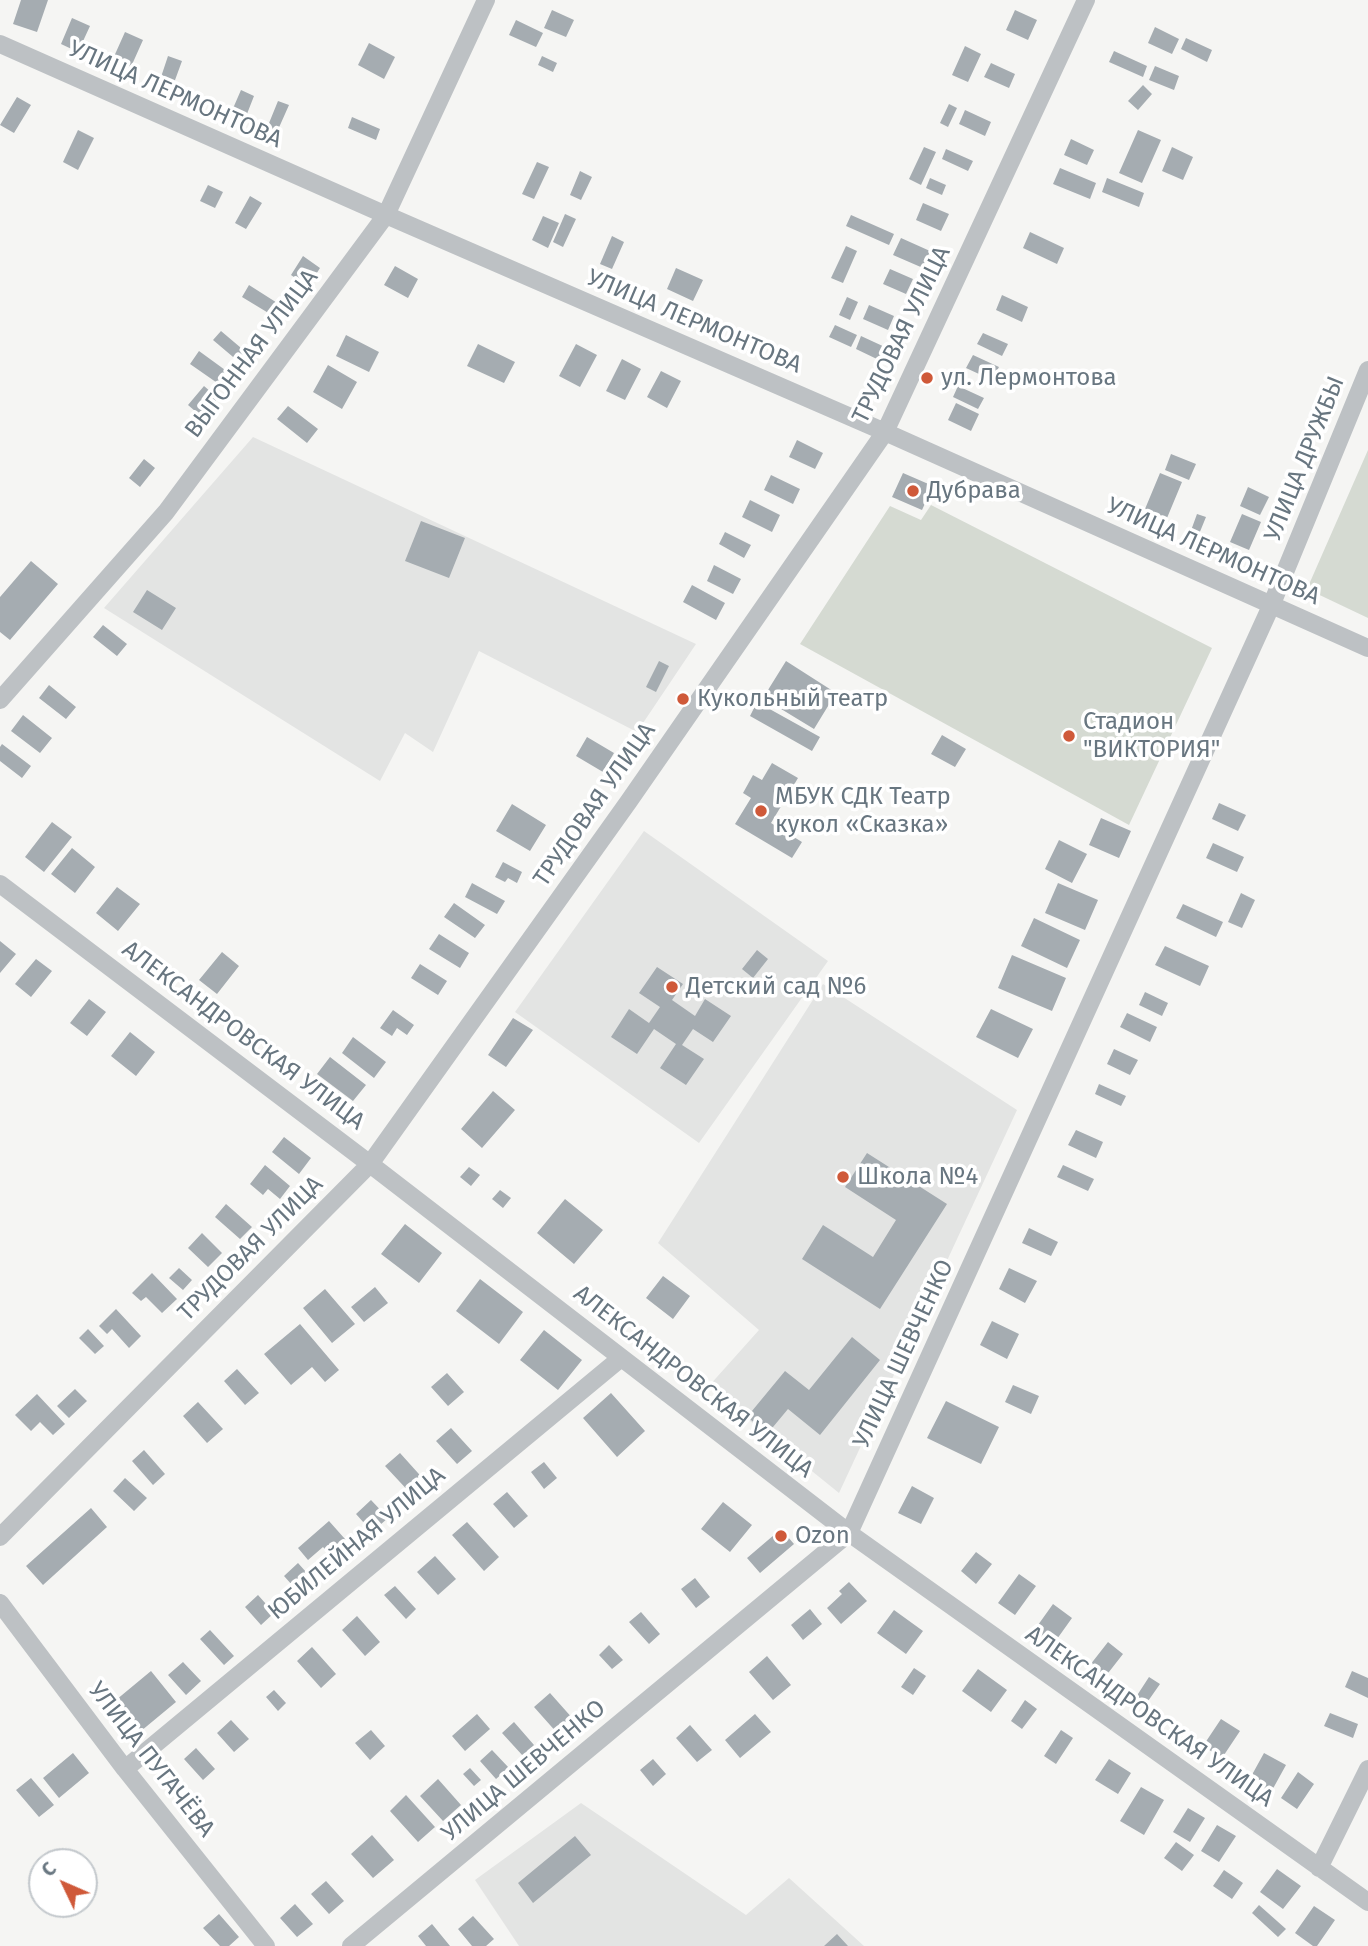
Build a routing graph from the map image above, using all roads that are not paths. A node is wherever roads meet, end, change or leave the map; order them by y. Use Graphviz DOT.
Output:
graph roads {
  1 [pos="486,0"];
  2 [pos="1086,0"];
  3 [pos="0,44"];
  4 [pos="386,215"];
  5 [pos="1368,370"];
  6 [pos="885,432"];
  7 [pos="1271,606"];
  8 [pos="1368,648"];
  9 [pos="0,700"];
  10 [pos="0,884"];
  11 [pos="370,1164"];
  12 [pos="621,1357"];
  13 [pos="849,1533"];
  14 [pos="0,1537"];
  15 [pos="0,1603"];
  16 [pos="125,1769"];
  17 [pos="1368,1769"];
  18 [pos="1319,1868"];
  19 [pos="1368,1902"];
  20 [pos="266,1946"];
  21 [pos="351,1946"];
  1 -- 4 [label="street, ВЫГОННАЯ УЛИЦА"];
  2 -- 6 [label="street, ТРУДОВАЯ УЛИЦА"];
  3 -- 4 [label="street, УЛИЦА ЛЕРМОНТОВА"];
  4 -- 6 [label="street, УЛИЦА ЛЕРМОНТОВА"];
  4 -- 9 [label="street, ВЫГОННАЯ УЛИЦА"];
  5 -- 7 [label="street, УЛИЦА ДРУЖБЫ"];
  6 -- 7 [label="street, УЛИЦА ЛЕРМОНТОВА"];
  6 -- 11 [label="street, ТРУДОВАЯ УЛИЦА"];
  7 -- 8 [label="street, УЛИЦА ЛЕРМОНТОВА"];
  7 -- 13 [label="street, УЛИЦА ШЕВЧЕНКО"];
  10 -- 11 [label="street, АЛЕКСАНДРОВСКАЯ УЛИЦА"];
  11 -- 12 [label="street, АЛЕКСАНДРОВСКАЯ УЛИЦА"];
  11 -- 14 [label="street, ТРУДОВАЯ УЛИЦА"];
  12 -- 13 [label="street, АЛЕКСАНДРОВСКАЯ УЛИЦА"];
  12 -- 16 [label="street, ЮБИЛЕЙНАЯ УЛИЦА"];
  13 -- 18 [label="street, АЛЕКСАНДРОВСКАЯ УЛИЦА"];
  13 -- 21 [label="street, УЛИЦА ШЕВЧЕНКО"];
  15 -- 16 [label="street, УЛИЦА ПУГАЧЁВА"];
  16 -- 20 [label="street, УЛИЦА ПУГАЧЁВА"];
  17 -- 18 [label="street"];
  18 -- 19 [label="street, АЛЕКСАНДРОВСКАЯ УЛИЦА"];
}
